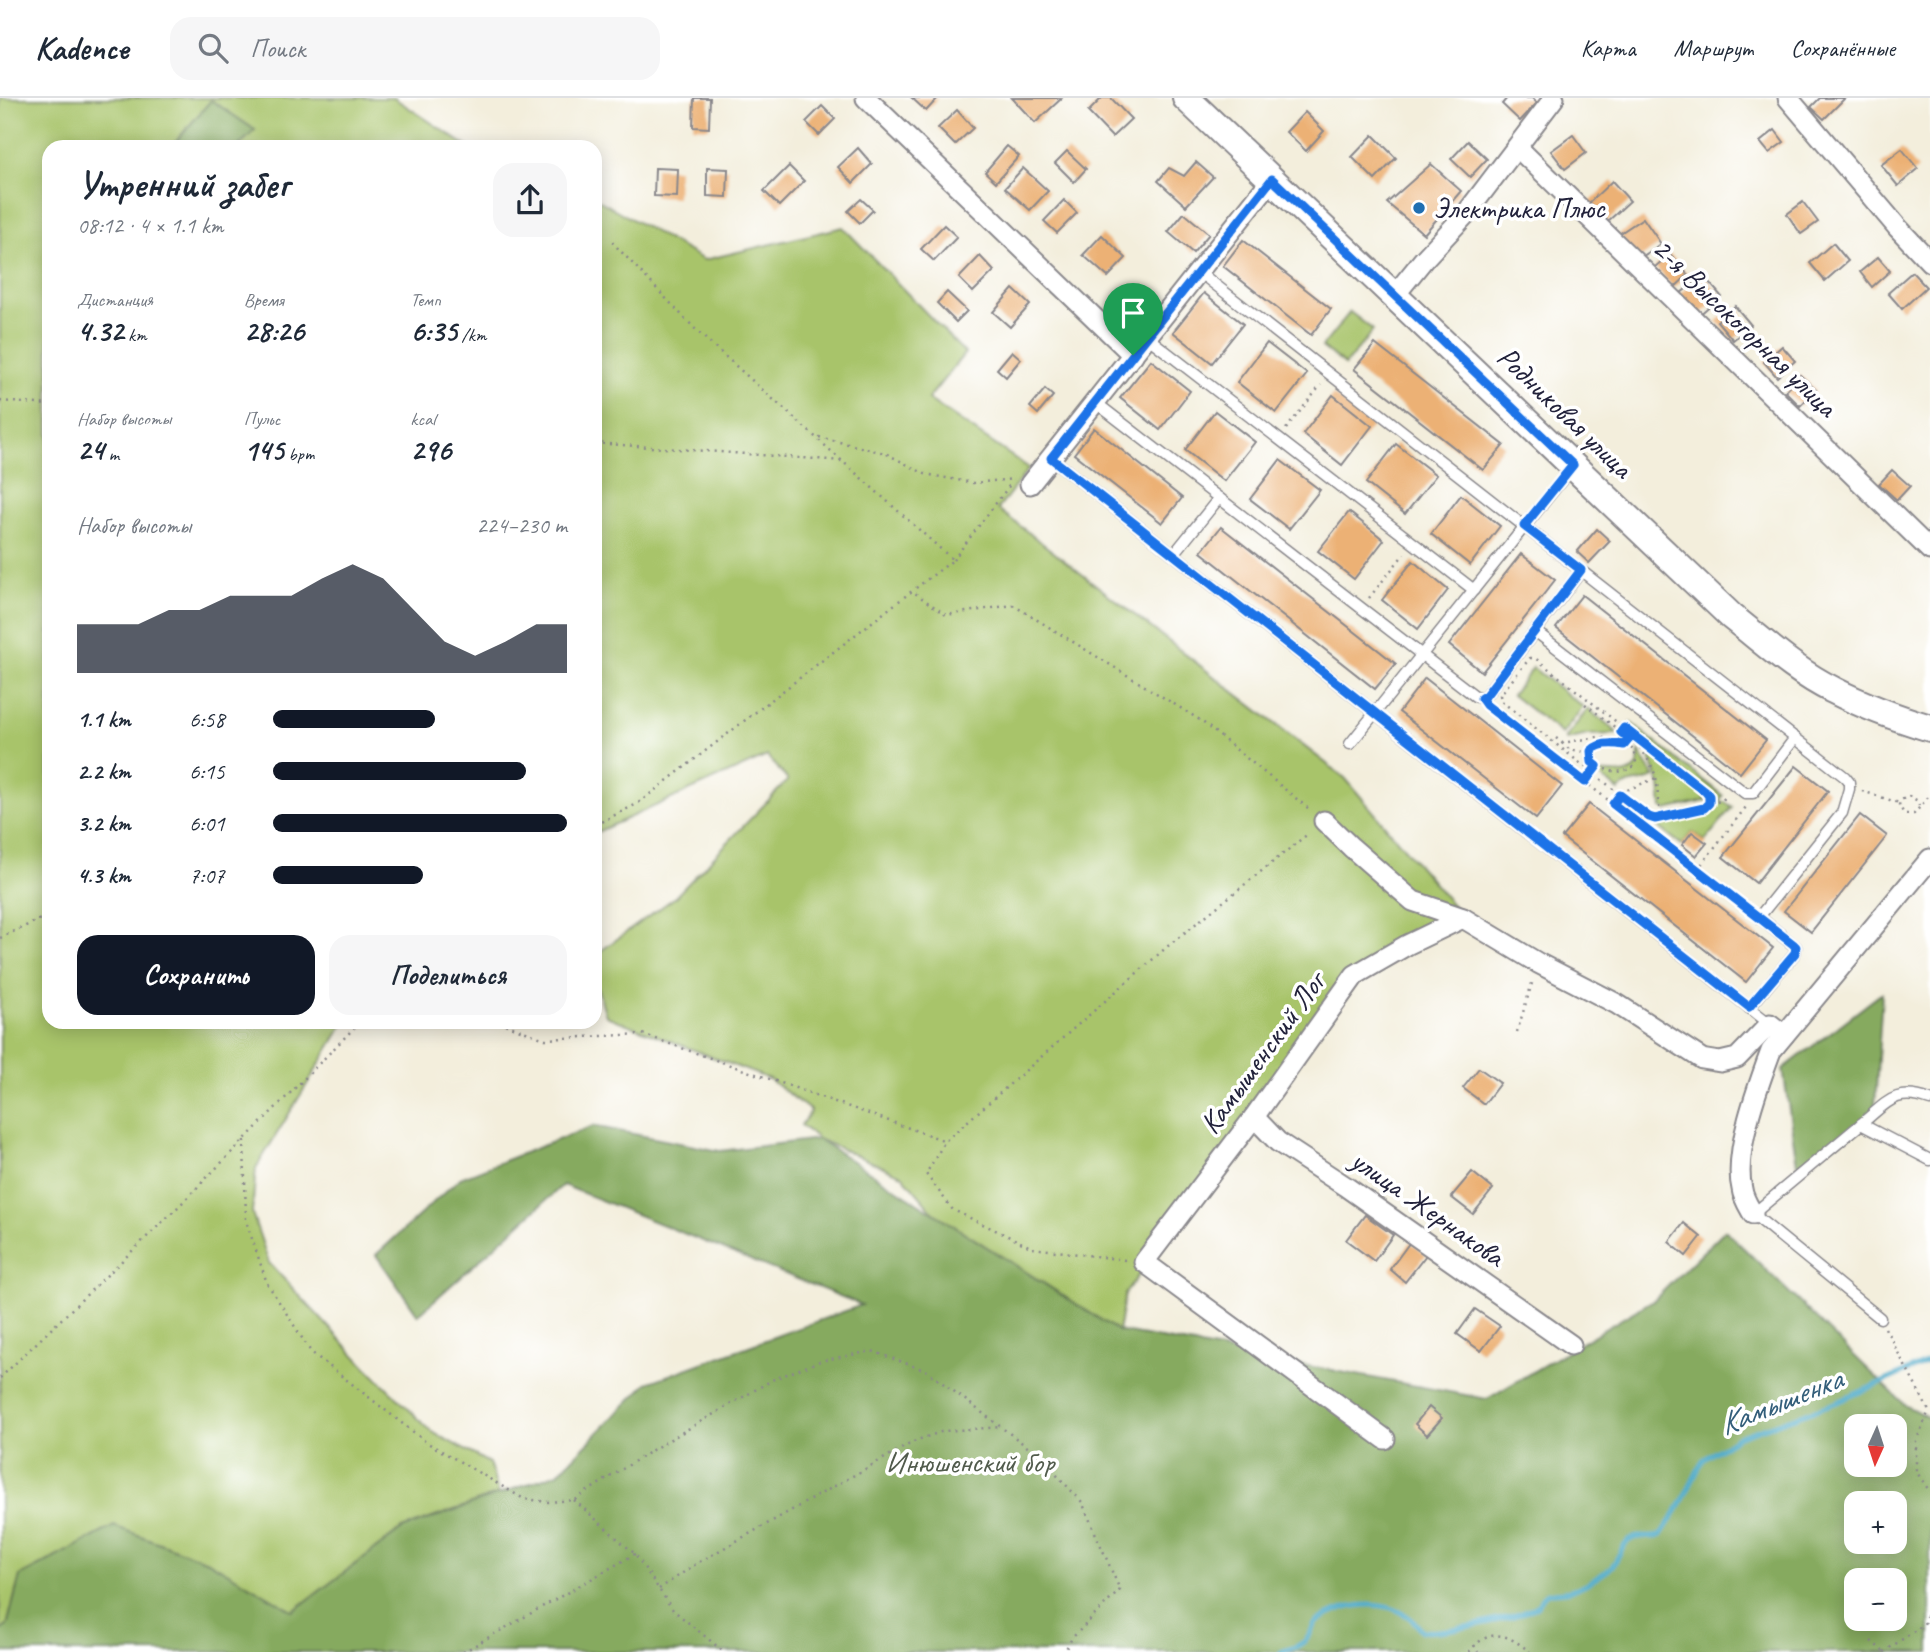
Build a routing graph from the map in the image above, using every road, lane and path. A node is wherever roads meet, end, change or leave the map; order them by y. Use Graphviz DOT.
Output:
graph roads {
  1 [pos="866,98"];
  2 [pos="1186,98"];
  3 [pos="1553,98"];
  4 [pos="1788,98"];
  5 [pos="1518,148"];
  6 [pos="1272,179"];
  7 [pos="612,242"];
  8 [pos="1930,262"];
  9 [pos="1199,272"];
  10 [pos="1394,296"];
  11 [pos="1147,337"];
  12 [pos="1133,355"];
  13 [pos="1329,374"];
  14 [pos="0,401"];
  15 [pos="1095,402"];
  16 [pos="42,404"];
  17 [pos="816,437"];
  18 [pos="1279,439"];
  19 [pos="602,444"];
  20 [pos="1051,458"];
  21 [pos="842,461"];
  22 [pos="1573,465"];
  23 [pos="1031,485"];
  24 [pos="1219,498"];
  25 [pos="1524,526"];
  26 [pos="1413,543"];
  27 [pos="1930,550"];
  28 [pos="1174,554"];
  29 [pos="953,561"];
  30 [pos="1581,570"];
  31 [pos="1474,590"];
  32 [pos="912,591"];
  33 [pos="1361,608"];
  34 [pos="1535,631"];
  35 [pos="1422,655"];
  36 [pos="1571,674"];
  37 [pos="1565,681"];
  38 [pos="1481,698"];
  39 [pos="1586,704"];
  40 [pos="1375,713"];
  41 [pos="1631,720"];
  42 [pos="1624,728"];
  43 [pos="1930,728"];
  44 [pos="1621,732"];
  45 [pos="1556,738"];
  46 [pos="1795,738"];
  47 [pos="1627,742"];
  48 [pos="1562,743"];
  49 [pos="1350,744"];
  50 [pos="1591,753"];
  51 [pos="1597,766"];
  52 [pos="1592,773"];
  53 [pos="1656,778"];
  54 [pos="1585,782"];
  55 [pos="1866,792"];
  56 [pos="1727,794"];
  57 [pos="1749,794"];
  58 [pos="1620,795"];
  59 [pos="1930,795"];
  60 [pos="1709,803"];
  61 [pos="1900,803"];
  62 [pos="1613,804"];
  63 [pos="1919,806"];
  64 [pos="602,821"];
  65 [pos="1324,821"];
  66 [pos="1930,859"];
  67 [pos="1697,870"];
  68 [pos="1759,917"];
  69 [pos="42,918"];
  70 [pos="1463,918"];
  71 [pos="0,938"];
  72 [pos="1538,963"];
  73 [pos="1749,1007"];
  74 [pos="353,1029"];
  75 [pos="518,1029"];
  76 [pos="1777,1029"];
  77 [pos="1517,1032"];
  78 [pos="1930,1100"];
  79 [pos="1254,1117"];
  80 [pos="1861,1124"];
  81 [pos="244,1140"];
  82 [pos="945,1141"];
  83 [pos="1930,1160"];
  84 [pos="1753,1214"];
  85 [pos="1144,1262"];
  86 [pos="1880,1318"];
  87 [pos="1572,1345"];
  88 [pos="0,1378"];
  89 [pos="1001,1427"];
  90 [pos="1385,1439"];
  91 [pos="1930,1492"];
  92 [pos="574,1500"];
  93 [pos="635,1554"];
  94 [pos="659,1589"];
  95 [pos="1930,1602"];
  96 [pos="1871,1641"];
  97 [pos="1474,1645"];
  98 [pos="464,1652"];
  99 [pos="724,1652"];
  100 [pos="1064,1652"];
  101 [pos="1469,1652"];
  102 [pos="1478,1652"];
  103 [pos="1530,1652"];
  104 [pos="1884,1652"];
  1 -- 12 [label="street"];
  2 -- 6 [label="street, Родниковая улица"];
  3 -- 5 [label="street"];
  4 -- 8 [label="street"];
  5 -- 10 [label="street"];
  5 -- 27 [label="street, 2-я Высокогорная улица"];
  6 -- 9 [label="street"];
  6 -- 10 [label="street, Родниковая улица"];
  7 -- 17 [label="path"];
  9 -- 11 [label="street"];
  9 -- 13 [label="lane"];
  10 -- 22 [label="street, Родниковая улица"];
  11 -- 12 [label="street"];
  11 -- 18 [label="lane"];
  12 -- 15 [label="street"];
  13 -- 18 [label="path"];
  13 -- 25 [label="lane"];
  14 -- 16 [label="path"];
  15 -- 20 [label="street"];
  15 -- 24 [label="lane"];
  17 -- 21 [label="path"];
  17 -- 29 [label="path"];
  18 -- 26 [label="lane"];
  19 -- 21 [label="path"];
  20 -- 23 [label="street"];
  20 -- 28 [label="lane"];
  21 -- 29 [label="path"];
  22 -- 25 [label="lane"];
  22 -- 43 [label="street, Родниковая улица"];
  24 -- 28 [label="lane"];
  24 -- 33 [label="lane"];
  25 -- 30 [label="lane"];
  25 -- 31 [label="lane"];
  26 -- 31 [label="lane"];
  26 -- 33 [label="path"];
  28 -- 40 [label="lane"];
  29 -- 32 [label="path"];
  30 -- 34 [label="lane"];
  30 -- 46 [label="lane"];
  31 -- 35 [label="lane"];
  32 -- 64 [label="path"];
  32 -- 65 [label="path"];
  33 -- 35 [label="lane"];
  34 -- 38 [label="lane"];
  34 -- 57 [label="lane"];
  35 -- 38 [label="lane"];
  35 -- 40 [label="lane"];
  36 -- 37 [label="path"];
  37 -- 42 [label="path"];
  37 -- 52 [label="path"];
  38 -- 54 [label="path"];
  39 -- 44 [label="path"];
  40 -- 49 [label="lane"];
  40 -- 73 [label="lane"];
  41 -- 42 [label="path"];
  42 -- 44 [label="path"];
  42 -- 60 [label="path"];
  44 -- 47 [label="path"];
  45 -- 48 [label="path"];
  46 -- 57 [label="lane"];
  46 -- 68 [label="lane"];
  47 -- 48 [label="path"];
  47 -- 50 [label="path"];
  47 -- 51 [label="path"];
  47 -- 53 [label="path"];
  48 -- 50 [label="path"];
  50 -- 51 [label="path"];
  51 -- 52 [label="path"];
  52 -- 54 [label="path"];
  52 -- 58 [label="path"];
  53 -- 58 [label="path"];
  53 -- 60 [label="path"];
  54 -- 62 [label="path"];
  55 -- 61 [label="path"];
  56 -- 60 [label="path"];
  57 -- 67 [label="path"];
  58 -- 60 [label="path"];
  58 -- 62 [label="path"];
  59 -- 63 [label="path"];
  61 -- 63 [label="path"];
  61 -- 63 [label="path"];
  62 -- 67 [label="path"];
  65 -- 70 [label="street"];
  65 -- 82 [label="path"];
  66 -- 76 [label="street"];
  67 -- 68 [label="path"];
  68 -- 73 [label="lane"];
  69 -- 71 [label="path"];
  70 -- 72 [label="street"];
  70 -- 79 [label="street, Камышенский Лог"];
  72 -- 76 [label="street"];
  72 -- 77 [label="path"];
  73 -- 76 [label="lane"];
  74 -- 81 [label="path"];
  75 -- 82 [label="path"];
  76 -- 84 [label="street"];
  78 -- 80 [label="lane"];
  79 -- 85 [label="street, Камышенский Лог"];
  79 -- 87 [label="street, улица Жернакова"];
  80 -- 83 [label="lane"];
  80 -- 84 [label="lane"];
  81 -- 88 [label="path"];
  81 -- 92 [label="path"];
  82 -- 85 [label="path"];
  84 -- 86 [label="lane"];
  85 -- 90 [label="street"];
  86 -- 91 [label="path"];
  89 -- 92 [label="path"];
  89 -- 94 [label="path"];
  89 -- 100 [label="path"];
  92 -- 93 [label="path"];
  93 -- 94 [label="path"];
  93 -- 98 [label="path"];
  94 -- 99 [label="path"];
  95 -- 104 [label="path"];
  96 -- 104 [label="path"];
  97 -- 101 [label="path"];
  97 -- 102 [label="path"];
  97 -- 103 [label="path"];
}
